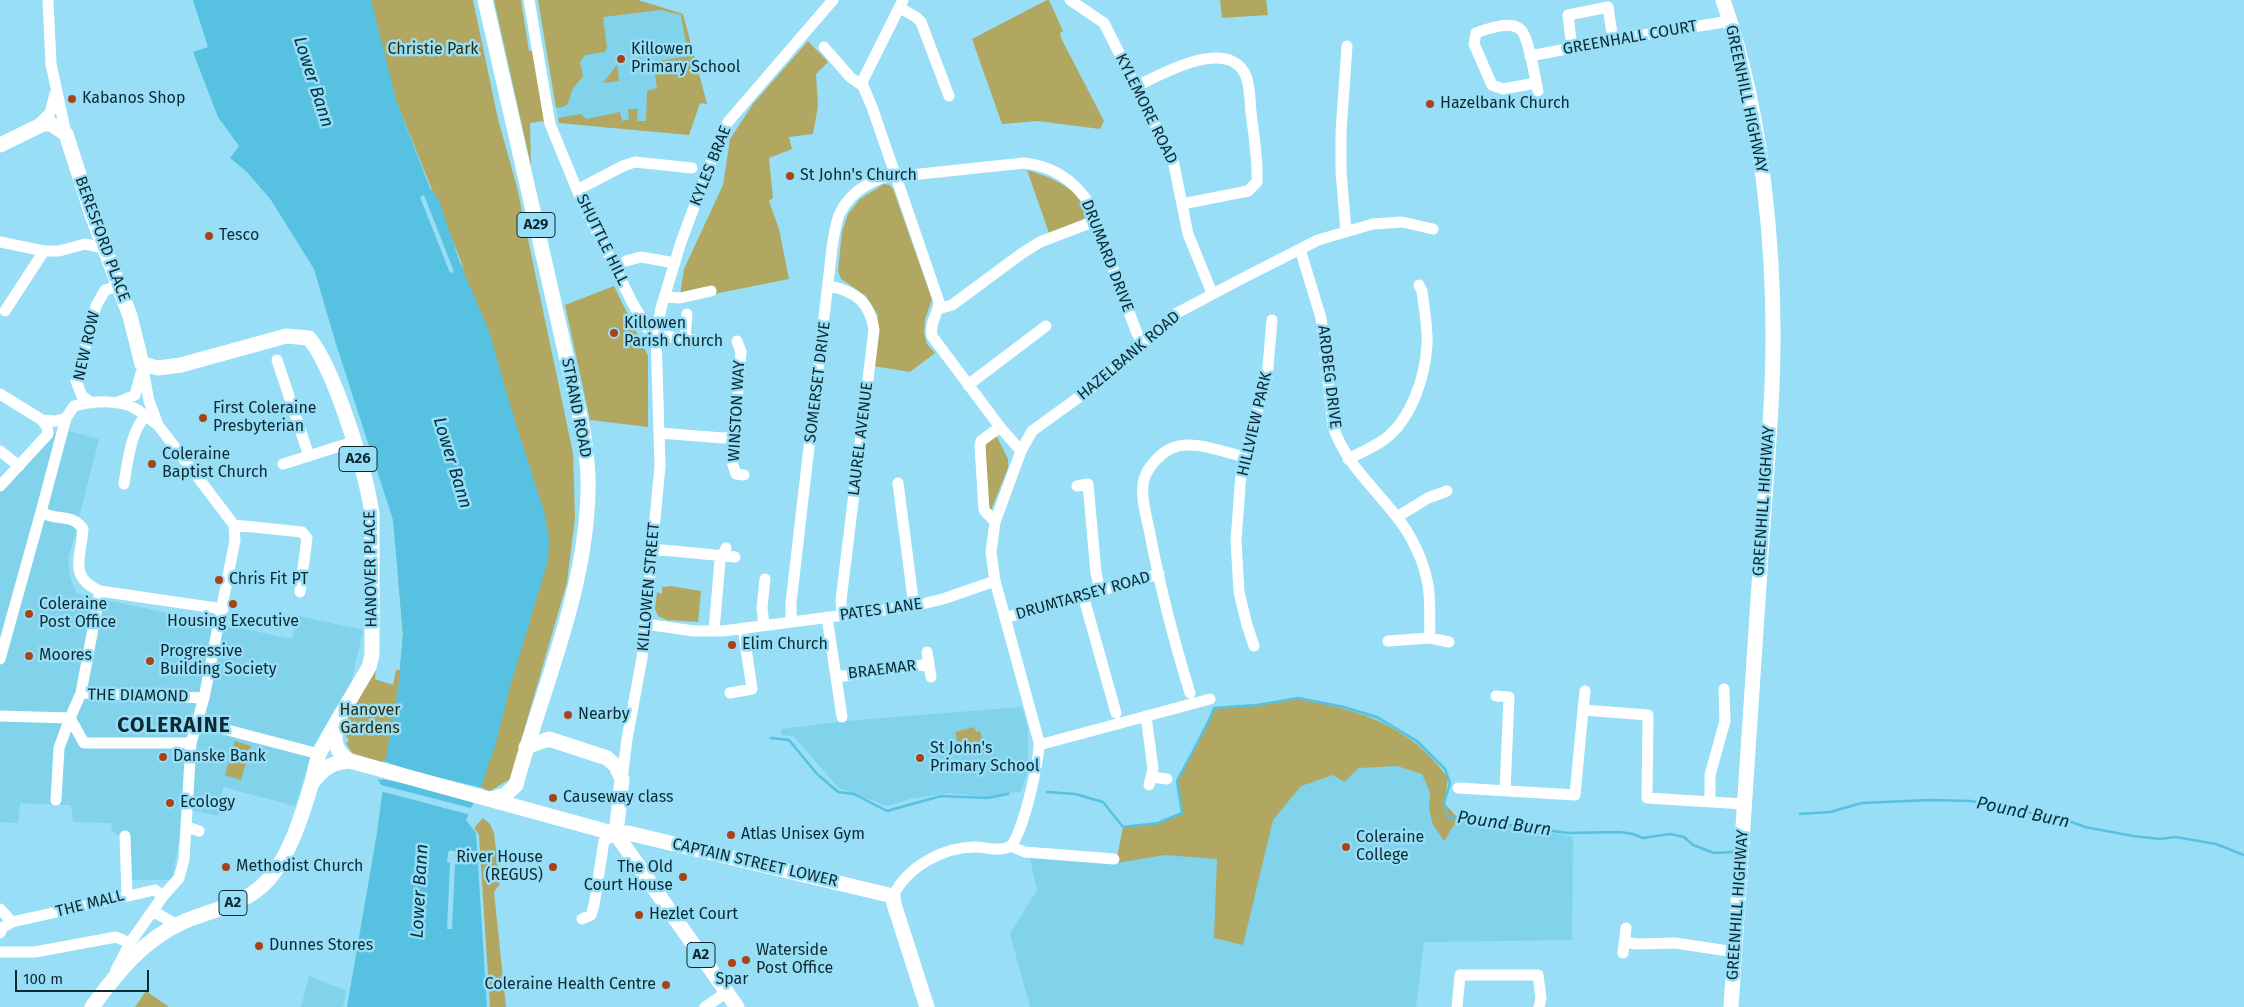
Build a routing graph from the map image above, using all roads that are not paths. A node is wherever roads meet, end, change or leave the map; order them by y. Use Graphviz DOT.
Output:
graph roads {
  1 [pos="48,0"];
  2 [pos="485,0"];
  3 [pos="529,0"];
  4 [pos="833,0"];
  5 [pos="1070,0"];
  6 [pos="1723,0"];
  7 [pos="902,4"];
  8 [pos="1730,21"];
  9 [pos="1613,40"];
  10 [pos="1347,46"];
  11 [pos="824,48"];
  12 [pos="1572,48"];
  13 [pos="1530,56"];
  14 [pos="863,86"];
  15 [pos="1135,87"];
  16 [pos="56,88"];
  17 [pos="949,96"];
  18 [pos="38,125"];
  19 [pos="66,134"];
  20 [pos="0,145"];
  21 [pos="692,168"];
  22 [pos="896,175"];
  23 [pos="577,190"];
  24 [pos="1182,204"];
  25 [pos="1095,221"];
  26 [pos="1433,229"];
  27 [pos="1346,231"];
  28 [pos="0,242"];
  29 [pos="104,248"];
  30 [pos="1300,249"];
  31 [pos="44,251"];
  32 [pos="626,261"];
  33 [pos="675,263"];
  34 [pos="1419,285"];
  35 [pos="119,286"];
  36 [pos="829,286"];
  37 [pos="711,292"];
  38 [pos="1212,293"];
  39 [pos="665,296"];
  40 [pos="661,308"];
  41 [pos="938,309"];
  42 [pos="5,311"];
  43 [pos="638,313"];
  44 [pos="687,314"];
  45 [pos="1272,320"];
  46 [pos="1046,326"];
  47 [pos="656,335"];
  48 [pos="685,339"];
  49 [pos="737,341"];
  50 [pos="712,342"];
  51 [pos="1142,342"];
  52 [pos="277,360"];
  53 [pos="142,364"];
  54 [pos="968,385"];
  55 [pos="0,394"];
  56 [pos="92,403"];
  57 [pos="116,403"];
  58 [pos="145,417"];
  59 [pos="66,418"];
  60 [pos="42,420"];
  61 [pos="158,425"];
  62 [pos="1000,428"];
  63 [pos="659,433"];
  64 [pos="733,437"];
  65 [pos="353,442"];
  66 [pos="1021,451"];
  67 [pos="0,452"];
  68 [pos="309,456"];
  69 [pos="1244,457"];
  70 [pos="1348,459"];
  71 [pos="283,464"];
  72 [pos="18,466"];
  73 [pos="744,475"];
  74 [pos="898,483"];
  75 [pos="124,484"];
  76 [pos="0,486"];
  77 [pos="1078,486"];
  78 [pos="1447,491"];
  79 [pos="41,512"];
  80 [pos="1398,517"];
  81 [pos="995,522"];
  82 [pos="234,525"];
  83 [pos="652,549"];
  84 [pos="724,552"];
  85 [pos="735,557"];
  86 [pos="1158,574"];
  87 [pos="765,579"];
  88 [pos="995,581"];
  89 [pos="1100,590"];
  90 [pos="100,591"];
  91 [pos="300,592"];
  92 [pos="1084,595"];
  93 [pos="914,606"];
  94 [pos="223,609"];
  95 [pos="842,615"];
  96 [pos="827,617"];
  97 [pos="1005,618"];
  98 [pos="791,622"];
  99 [pos="645,624"];
  100 [pos="764,625"];
  101 [pos="743,628"];
  102 [pos="714,631"];
  103 [pos="1430,638"];
  104 [pos="1388,641"];
  105 [pos="1449,642"];
  106 [pos="1254,646"];
  107 [pos="927,652"];
  108 [pos="0,659"];
  109 [pos="929,664"];
  110 [pos="836,676"];
  111 [pos="931,677"];
  112 [pos="1724,689"];
  113 [pos="1586,691"];
  114 [pos="81,693"];
  115 [pos="730,693"];
  116 [pos="1190,693"];
  117 [pos="1496,696"];
  118 [pos="204,698"];
  119 [pos="1210,699"];
  120 [pos="538,710"];
  121 [pos="1583,710"];
  122 [pos="1116,713"];
  123 [pos="0,716"];
  124 [pos="1146,716"];
  125 [pos="842,717"];
  126 [pos="70,718"];
  127 [pos="197,722"];
  128 [pos="336,723"];
  129 [pos="549,739"];
  130 [pos="627,739"];
  131 [pos="191,743"];
  132 [pos="1039,745"];
  133 [pos="526,748"];
  134 [pos="319,754"];
  135 [pos="607,758"];
  136 [pos="350,761"];
  137 [pos="622,779"];
  138 [pos="1167,779"];
  139 [pos="312,784"];
  140 [pos="1458,788"];
  141 [pos="1505,791"];
  142 [pos="504,796"];
  143 [pos="56,800"];
  144 [pos="1710,802"];
  145 [pos="1744,804"];
  146 [pos="524,809"];
  147 [pos="187,826"];
  148 [pos="199,831"];
  149 [pos="616,834"];
  150 [pos="125,836"];
  151 [pos="1010,846"];
  152 [pos="1114,859"];
  153 [pos="127,895"];
  154 [pos="163,896"];
  155 [pos="893,896"];
  156 [pos="0,909"];
  157 [pos="152,913"];
  158 [pos="582,919"];
  159 [pos="12,922"];
  160 [pos="177,925"];
  161 [pos="1626,928"];
  162 [pos="0,933"];
  163 [pos="130,944"];
  164 [pos="0,952"];
  165 [pos="1735,952"];
  166 [pos="110,982"];
  167 [pos="726,992"];
  168 [pos="92,1007"];
  169 [pos="705,1007"];
  170 [pos="737,1007"];
  171 [pos="927,1007"];
  172 [pos="1457,1007"];
  173 [pos="1539,1007"];
  174 [pos="1731,1007"];
  1 -- 16 [label="street, BERESFORD PLACE"];
  2 -- 120 [label="main road, STRAND ROAD / A29"];
  3 -- 23 [label="street, SHUTTLE HILL"];
  4 -- 33 [label="street, KYLES BRAE"];
  5 -- 15 [label="street, KYLEMORE ROAD"];
  6 -- 8 [label="main road, GREENHILL HIGHWAY"];
  7 -- 14 [label="street"];
  7 -- 17 [label="street"];
  8 -- 9 [label="street, GREENHALL COURT"];
  8 -- 145 [label="main road, GREENHILL HIGHWAY"];
  9 -- 12 [label="street, GREENHALL COURT"];
  9 -- 12 [label="street"];
  10 -- 27 [label="street"];
  11 -- 14 [label="street"];
  12 -- 13 [label="street, GREENHALL COURT"];
  13 -- 13 [label="street"];
  14 -- 22 [label="street"];
  15 -- 24 [label="street, KYLEMORE ROAD"];
  15 -- 24 [label="street"];
  16 -- 18 [label="street"];
  16 -- 19 [label="street, BERESFORD PLACE"];
  18 -- 19 [label="main road"];
  18 -- 20 [label="main road"];
  19 -- 29 [label="main road, BERESFORD PLACE"];
  21 -- 23 [label="street"];
  22 -- 25 [label="street, DRUMARD DRIVE"];
  22 -- 36 [label="street, SOMERSET DRIVE"];
  22 -- 41 [label="street"];
  23 -- 43 [label="street, SHUTTLE HILL"];
  24 -- 38 [label="street, KYLEMORE ROAD"];
  25 -- 41 [label="street"];
  25 -- 51 [label="street, DRUMARD DRIVE"];
  26 -- 27 [label="street, HAZELBANK ROAD"];
  27 -- 30 [label="street, HAZELBANK ROAD"];
  28 -- 31 [label="street"];
  29 -- 31 [label="street"];
  29 -- 35 [label="main road, BERESFORD PLACE"];
  30 -- 38 [label="street, HAZELBANK ROAD"];
  30 -- 70 [label="street, ARDBEG DRIVE"];
  31 -- 42 [label="street"];
  32 -- 33 [label="street"];
  33 -- 39 [label="street, KYLES BRAE"];
  34 -- 70 [label="street"];
  35 -- 53 [label="main road, BERESFORD PLACE"];
  35 -- 56 [label="street, NEW ROW"];
  36 -- 95 [label="street, LAUREL AVENUE"];
  36 -- 98 [label="street, SOMERSET DRIVE"];
  37 -- 39 [label="street"];
  38 -- 51 [label="street, HAZELBANK ROAD"];
  39 -- 40 [label="street, KYLES BRAE"];
  40 -- 43 [label="street"];
  40 -- 47 [label="street, KYLES BRAE"];
  41 -- 54 [label="street"];
  43 -- 47 [label="street, SHUTTLE HILL"];
  44 -- 48 [label="street"];
  45 -- 69 [label="street, HILLVIEW PARK"];
  46 -- 54 [label="street"];
  47 -- 48 [label="street"];
  47 -- 63 [label="street, KILLOWEN STREET"];
  48 -- 50 [label="street"];
  49 -- 64 [label="street, WINSTON WAY"];
  51 -- 66 [label="street, HAZELBANK ROAD"];
  52 -- 68 [label="street"];
  53 -- 57 [label="street"];
  53 -- 61 [label="street"];
  53 -- 65 [label="main road, HANOVER PLACE / A26"];
  54 -- 62 [label="street"];
  55 -- 60 [label="street"];
  56 -- 57 [label="street"];
  56 -- 59 [label="street, NEW ROW"];
  57 -- 58 [label="street"];
  58 -- 61 [label="street"];
  58 -- 75 [label="street"];
  59 -- 60 [label="street"];
  59 -- 79 [label="street"];
  60 -- 72 [label="street"];
  61 -- 82 [label="street"];
  62 -- 66 [label="street"];
  62 -- 81 [label="street"];
  63 -- 64 [label="street"];
  63 -- 83 [label="street, KILLOWEN STREET"];
  64 -- 73 [label="street, WINSTON WAY"];
  65 -- 68 [label="street"];
  65 -- 128 [label="main road, HANOVER PLACE / A26"];
  66 -- 81 [label="street, HAZELBANK ROAD"];
  67 -- 72 [label="street"];
  68 -- 71 [label="street"];
  69 -- 86 [label="street, DRUMTARSEY ROAD"];
  69 -- 106 [label="street, HILLVIEW PARK"];
  70 -- 80 [label="street, ARDBEG DRIVE"];
  72 -- 76 [label="street"];
  74 -- 93 [label="street"];
  77 -- 89 [label="street"];
  78 -- 80 [label="street"];
  79 -- 90 [label="street"];
  79 -- 108 [label="street"];
  80 -- 103 [label="street, ARDBEG DRIVE"];
  81 -- 88 [label="street, HAZELBANK ROAD"];
  82 -- 91 [label="street"];
  82 -- 94 [label="street"];
  83 -- 84 [label="street"];
  83 -- 99 [label="street, KILLOWEN STREET"];
  84 -- 85 [label="street"];
  84 -- 102 [label="street"];
  86 -- 89 [label="street, DRUMTARSEY ROAD"];
  86 -- 116 [label="street"];
  87 -- 100 [label="street"];
  88 -- 93 [label="street, PATES LANE"];
  88 -- 97 [label="street, HAZELBANK ROAD"];
  89 -- 92 [label="street, DRUMTARSEY ROAD"];
  90 -- 94 [label="street"];
  90 -- 114 [label="street"];
  92 -- 97 [label="street, DRUMTARSEY ROAD"];
  92 -- 122 [label="street"];
  93 -- 95 [label="street, PATES LANE"];
  94 -- 118 [label="street"];
  95 -- 96 [label="street, PATES LANE"];
  96 -- 98 [label="street, PATES LANE"];
  96 -- 110 [label="street, BRAEMAR"];
  97 -- 132 [label="street, HAZELBANK ROAD"];
  98 -- 100 [label="street, PATES LANE"];
  99 -- 102 [label="street, PATES LANE"];
  99 -- 130 [label="street, KILLOWEN STREET"];
  100 -- 101 [label="street, PATES LANE"];
  101 -- 102 [label="street, PATES LANE"];
  101 -- 115 [label="street"];
  103 -- 104 [label="street"];
  103 -- 105 [label="street"];
  107 -- 109 [label="street, BRAEMAR"];
  109 -- 110 [label="street, BRAEMAR"];
  109 -- 111 [label="street, BRAEMAR"];
  110 -- 125 [label="street, BRAEMAR"];
  112 -- 144 [label="street"];
  113 -- 121 [label="street"];
  114 -- 118 [label="street, THE DIAMOND"];
  114 -- 126 [label="street, THE DIAMOND"];
  117 -- 141 [label="street"];
  118 -- 127 [label="street, THE DIAMOND"];
  119 -- 124 [label="street"];
  120 -- 129 [label="main road"];
  120 -- 133 [label="main road, STRAND ROAD / A29"];
  121 -- 141 [label="street"];
  121 -- 144 [label="street"];
  123 -- 126 [label="street"];
  124 -- 132 [label="street"];
  124 -- 138 [label="street"];
  126 -- 131 [label="street, THE DIAMOND"];
  126 -- 143 [label="street"];
  127 -- 131 [label="street, THE DIAMOND"];
  127 -- 134 [label="street"];
  128 -- 134 [label="main road, HANOVER PLACE / A26"];
  128 -- 136 [label="main road"];
  129 -- 133 [label="main road"];
  129 -- 135 [label="main road"];
  130 -- 135 [label="street"];
  130 -- 137 [label="street, KILLOWEN STREET"];
  131 -- 147 [label="street"];
  132 -- 151 [label="street, HAZELBANK ROAD"];
  133 -- 142 [label="main road, STRAND ROAD / A29"];
  134 -- 139 [label="main road, A2"];
  135 -- 137 [label="main road"];
  136 -- 139 [label="main road, A2"];
  136 -- 142 [label="main road, A2"];
  137 -- 149 [label="main road, KILLOWEN STREET"];
  139 -- 160 [label="main road, A2"];
  140 -- 141 [label="street"];
  142 -- 146 [label="main road, A2"];
  142 -- 146 [label="main road"];
  144 -- 145 [label="street"];
  145 -- 165 [label="main road, GREENHILL HIGHWAY"];
  146 -- 149 [label="main road, A2"];
  147 -- 148 [label="street"];
  147 -- 154 [label="street"];
  149 -- 155 [label="main road, CAPTAIN STREET LOWER"];
  149 -- 158 [label="street"];
  149 -- 167 [label="main road, A2"];
  150 -- 153 [label="street"];
  151 -- 152 [label="street"];
  151 -- 155 [label="street"];
  153 -- 154 [label="street, THE MALL"];
  153 -- 159 [label="street, THE MALL"];
  154 -- 157 [label="street"];
  155 -- 171 [label="main road"];
  156 -- 159 [label="street"];
  157 -- 160 [label="street"];
  157 -- 163 [label="street"];
  159 -- 162 [label="street, THE MALL"];
  160 -- 166 [label="main road, A2"];
  161 -- 165 [label="street"];
  163 -- 164 [label="street"];
  163 -- 166 [label="street"];
  165 -- 174 [label="main road, GREENHILL HIGHWAY"];
  166 -- 168 [label="main road, A2"];
  167 -- 169 [label="street"];
  167 -- 170 [label="main road, A2"];
  172 -- 173 [label="street"];
}
